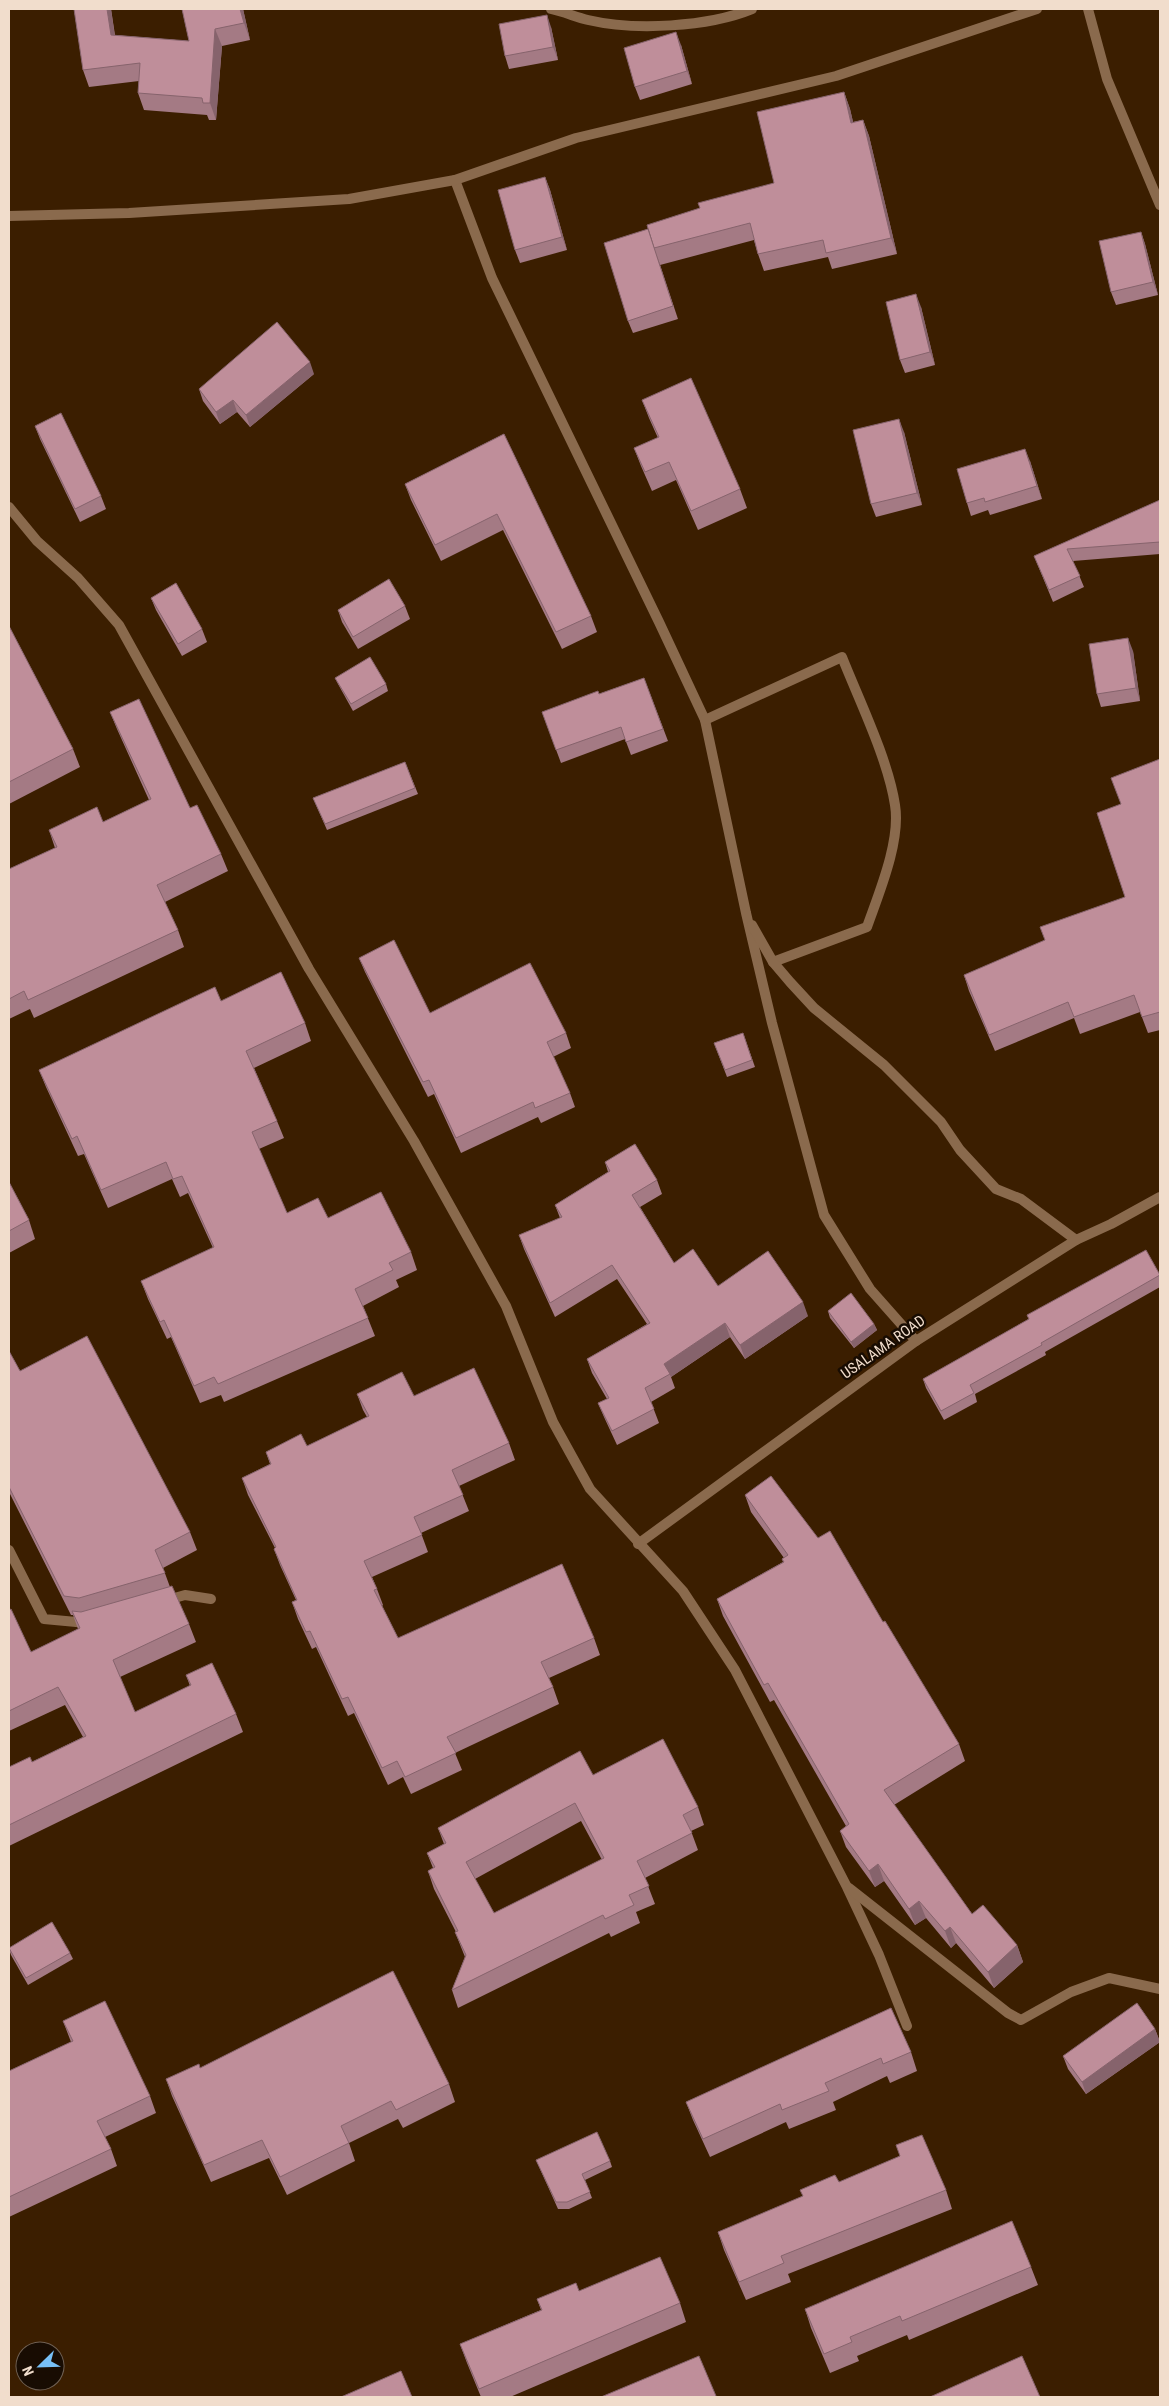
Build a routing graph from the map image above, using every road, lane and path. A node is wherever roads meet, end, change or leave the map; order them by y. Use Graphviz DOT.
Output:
graph roads {
  1 [pos="551,9"];
  2 [pos="752,9"];
  3 [pos="1037,9"];
  4 [pos="1088,9"];
  5 [pos="455,180"];
  6 [pos="1159,198"];
  7 [pos="9,216"];
  8 [pos="9,507"];
  9 [pos="705,720"];
  10 [pos="746,913"];
  11 [pos="773,962"];
  12 [pos="1160,1197"];
  13 [pos="1076,1240"];
  14 [pos="916,1340"];
  15 [pos="638,1544"];
  16 [pos="9,1550"];
  17 [pos="211,1599"];
  18 [pos="151,1605"];
  19 [pos="95,1620"];
  20 [pos="847,1887"];
  21 [pos="1160,1989"];
  22 [pos="907,2026"];
  1 -- 2 [label="street"];
  3 -- 5 [label="street"];
  4 -- 6 [label="street"];
  5 -- 7 [label="street"];
  5 -- 9 [label="street"];
  8 -- 15 [label="street"];
  9 -- 10 [label="street"];
  9 -- 11 [label="street"];
  10 -- 11 [label="street"];
  10 -- 14 [label="street"];
  11 -- 13 [label="street"];
  12 -- 13 [label="street, USALAMA ROAD"];
  13 -- 14 [label="street, USALAMA ROAD"];
  14 -- 15 [label="street, USALAMA ROAD"];
  15 -- 20 [label="street"];
  16 -- 19 [label="street"];
  17 -- 18 [label="street"];
  20 -- 21 [label="street"];
  20 -- 22 [label="street"];
}
